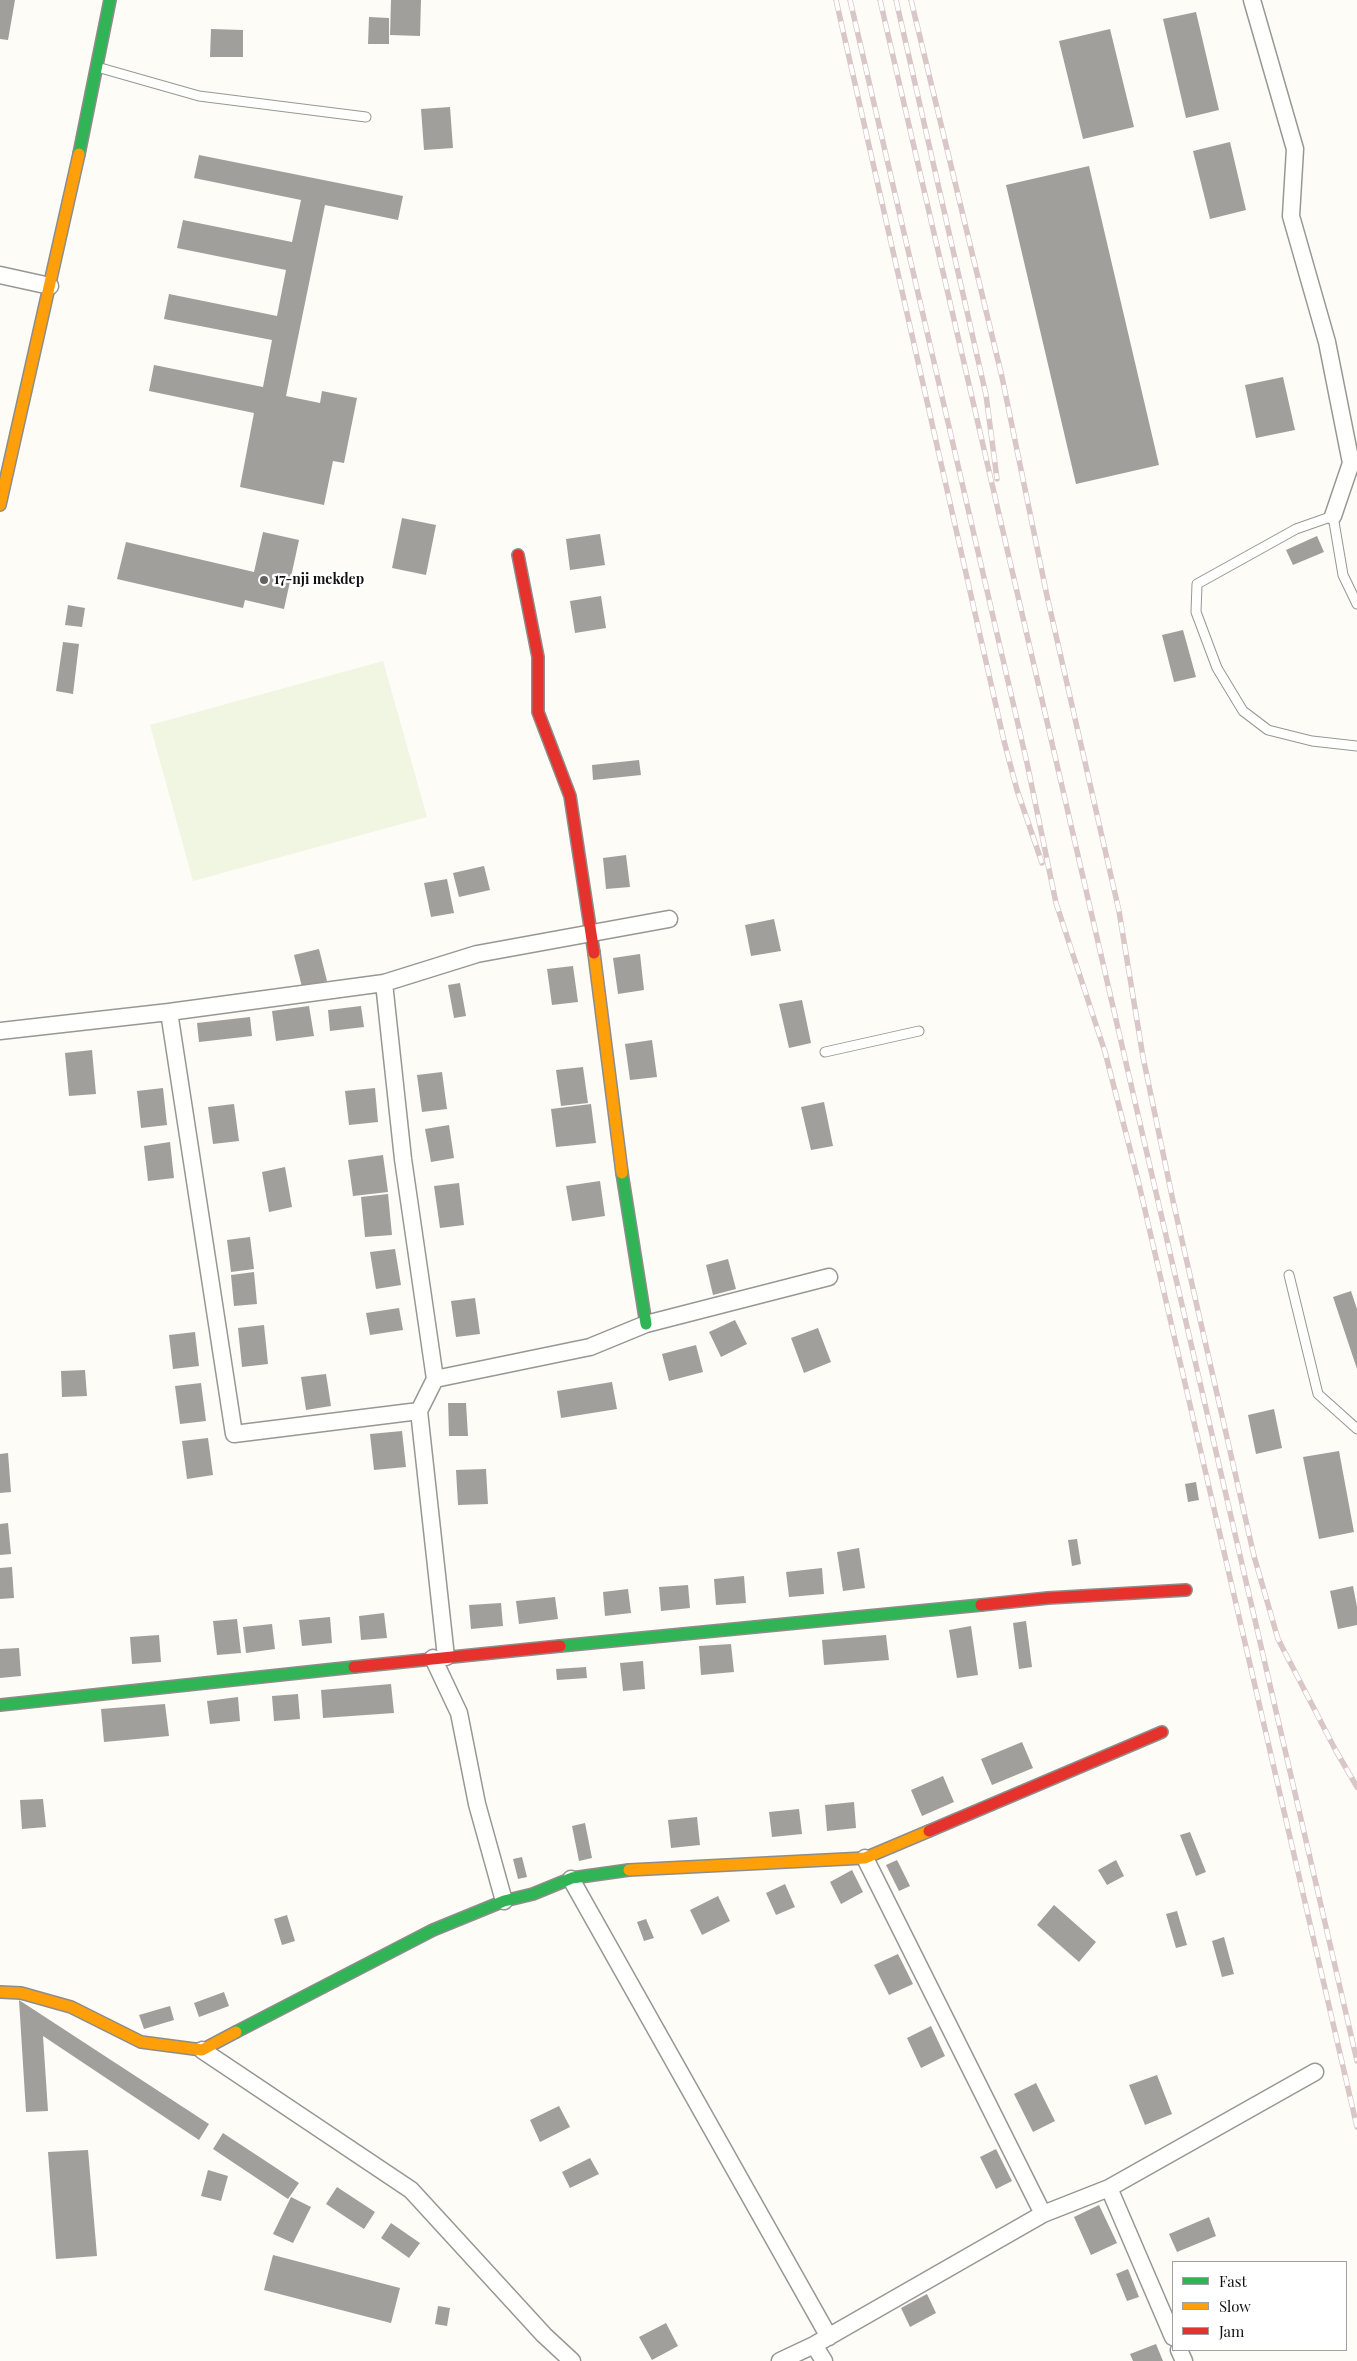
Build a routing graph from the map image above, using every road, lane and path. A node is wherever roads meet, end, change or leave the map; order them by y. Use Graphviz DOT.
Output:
graph roads {
  1 [pos="110,0"];
  2 [pos="1252,0"];
  3 [pos="97,67"];
  4 [pos="366,117"];
  5 [pos="0,275"];
  6 [pos="50,286"];
  7 [pos="1354,463"];
  8 [pos="0,504"];
  9 [pos="1333,516"];
  10 [pos="518,555"];
  11 [pos="1357,604"];
  12 [pos="1357,746"];
  13 [pos="669,919"];
  14 [pos="592,934"];
  15 [pos="384,983"];
  16 [pos="169,1012"];
  17 [pos="0,1031"];
  18 [pos="920,1031"];
  19 [pos="825,1052"];
  20 [pos="1289,1275"];
  21 [pos="829,1277"];
  22 [pos="646,1324"];
  23 [pos="435,1380"];
  24 [pos="419,1411"];
  25 [pos="1357,1429"];
  26 [pos="1186,1590"];
  27 [pos="439,1658"];
  28 [pos="0,1705"];
  29 [pos="1162,1732"];
  30 [pos="865,1858"];
  31 [pos="571,1879"];
  32 [pos="504,1901"];
  33 [pos="0,1992"];
  34 [pos="202,2050"];
  35 [pos="1315,2072"];
  36 [pos="1108,2188"];
  37 [pos="1043,2214"];
  38 [pos="1172,2335"];
  39 [pos="829,2337"];
  40 [pos="814,2346"];
  41 [pos="572,2361"];
  42 [pos="780,2361"];
  43 [pos="824,2361"];
  1 -- 3 [label="street"];
  2 -- 7 [label="street"];
  3 -- 4 [label="lane"];
  3 -- 6 [label="street"];
  5 -- 6 [label="street"];
  6 -- 8 [label="street"];
  7 -- 9 [label="street"];
  9 -- 11 [label="lane"];
  9 -- 12 [label="lane"];
  10 -- 14 [label="street"];
  13 -- 14 [label="street"];
  14 -- 15 [label="street"];
  14 -- 22 [label="street"];
  15 -- 16 [label="street"];
  15 -- 23 [label="street"];
  16 -- 17 [label="street"];
  16 -- 24 [label="street"];
  18 -- 19 [label="lane"];
  20 -- 25 [label="lane"];
  21 -- 22 [label="street"];
  22 -- 23 [label="street"];
  23 -- 24 [label="street"];
  24 -- 27 [label="street"];
  26 -- 27 [label="street"];
  27 -- 28 [label="street"];
  27 -- 32 [label="street"];
  29 -- 30 [label="street"];
  30 -- 31 [label="street"];
  30 -- 37 [label="street"];
  31 -- 32 [label="street"];
  31 -- 39 [label="street"];
  32 -- 34 [label="street"];
  33 -- 34 [label="street"];
  34 -- 41 [label="street"];
  35 -- 36 [label="street"];
  36 -- 37 [label="street"];
  36 -- 38 [label="street"];
  37 -- 39 [label="street"];
  39 -- 40 [label="street"];
  40 -- 42 [label="street"];
  40 -- 43 [label="street"];
}
